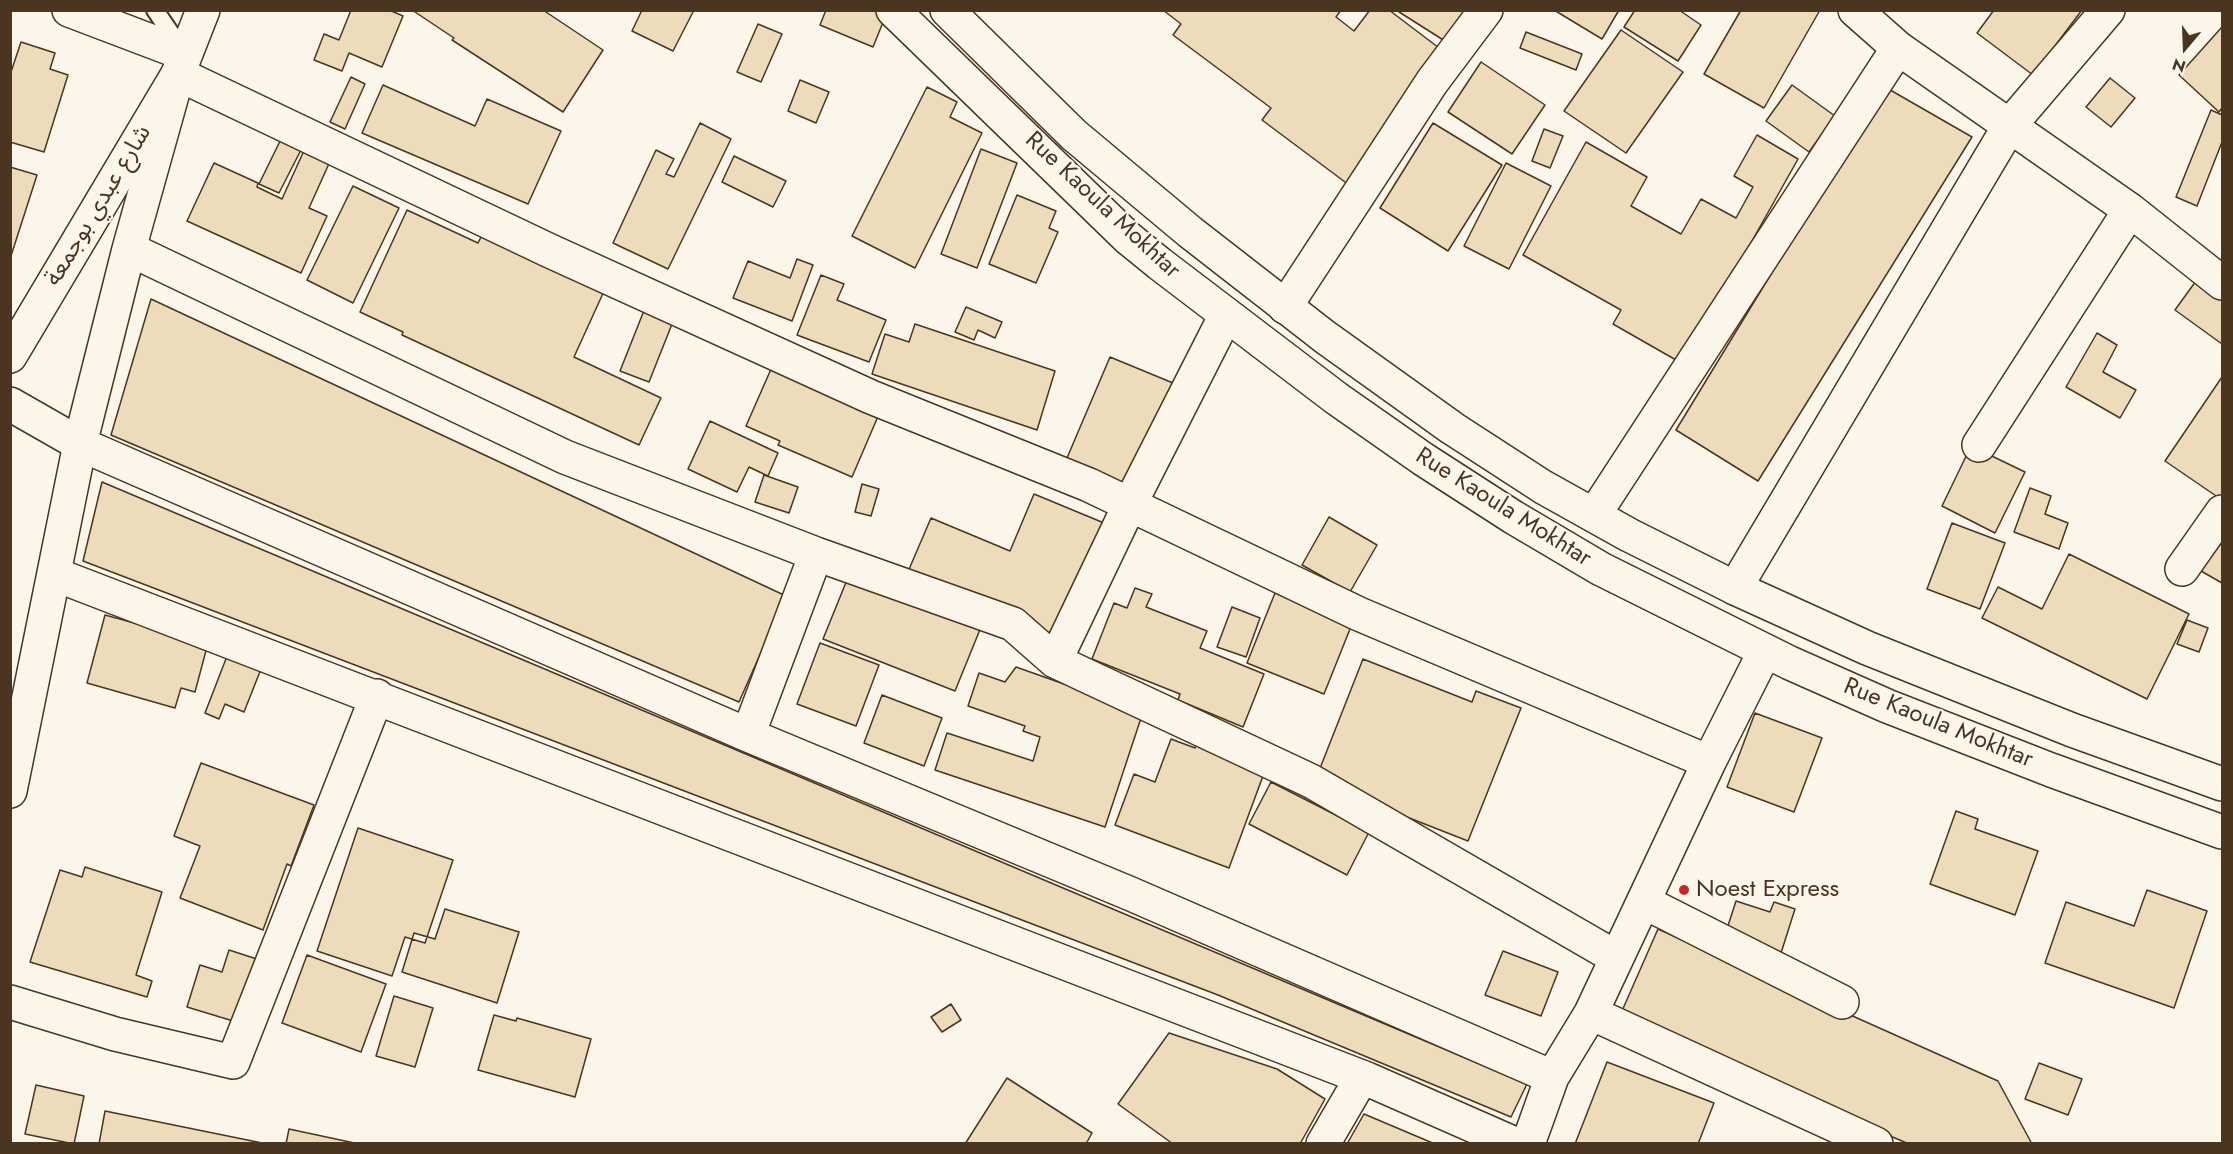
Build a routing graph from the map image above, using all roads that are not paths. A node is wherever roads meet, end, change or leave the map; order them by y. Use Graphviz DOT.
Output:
graph roads {
  1 [pos="69,10"];
  2 [pos="155,10"];
  3 [pos="189,10"];
  4 [pos="203,10"];
  5 [pos="222,10"];
  6 [pos="893,10"];
  7 [pos="947,10"];
  8 [pos="1486,10"];
  9 [pos="2108,10"];
  10 [pos="1871,15"];
  11 [pos="1898,48"];
  12 [pos="181,64"];
  13 [pos="2010,125"];
  14 [pos="2130,210"];
  15 [pos="129,249"];
  16 [pos="2223,283"];
  17 [pos="1285,308"];
  18 [pos="1226,315"];
  19 [pos="10,356"];
  20 [pos="10,404"];
  21 [pos="80,444"];
  22 [pos="1979,445"];
  23 [pos="1130,504"];
  24 [pos="2223,512"];
  25 [pos="1594,515"];
  26 [pos="816,554"];
  27 [pos="2182,569"];
  28 [pos="54,574"];
  29 [pos="1735,588"];
  30 [pos="1765,651"];
  31 [pos="1056,661"];
  32 [pos="377,696"];
  33 [pos="748,735"];
  34 [pos="1708,762"];
  35 [pos="2223,784"];
  36 [pos="10,791"];
  37 [pos="2223,832"];
  38 [pos="1644,902"];
  39 [pos="1617,958"];
  40 [pos="10,1002"];
  41 [pos="1842,1002"];
  42 [pos="1591,1013"];
  43 [pos="1362,1077"];
  44 [pos="1552,1077"];
  45 [pos="1323,1143"];
  46 [pos="1515,1143"];
  47 [pos="1528,1143"];
  48 [pos="1876,1143"];
  1 -- 12 [label="street"];
  2 -- 12 [label="lane"];
  3 -- 12 [label="street"];
  4 -- 12 [label="street"];
  5 -- 12 [label="street"];
  6 -- 18 [label="street, Rue Kaoula Mokhtar"];
  7 -- 17 [label="street, Rue Kaoula Mokhtar"];
  8 -- 17 [label="street"];
  9 -- 13 [label="street"];
  10 -- 11 [label="street"];
  11 -- 13 [label="street"];
  11 -- 25 [label="street"];
  12 -- 15 [label="street"];
  12 -- 19 [label="street, شارع عبدي بوجمعة"];
  12 -- 23 [label="street"];
  13 -- 14 [label="street"];
  13 -- 29 [label="street"];
  14 -- 16 [label="street"];
  14 -- 22 [label="street"];
  15 -- 21 [label="street"];
  15 -- 26 [label="street"];
  17 -- 25 [label="street, Rue Kaoula Mokhtar"];
  18 -- 23 [label="street"];
  18 -- 30 [label="street, Rue Kaoula Mokhtar"];
  20 -- 21 [label="street"];
  21 -- 28 [label="street"];
  21 -- 33 [label="street"];
  23 -- 31 [label="street"];
  23 -- 34 [label="street"];
  24 -- 27 [label="street"];
  25 -- 29 [label="street, Rue Kaoula Mokhtar"];
  26 -- 31 [label="street"];
  26 -- 33 [label="street"];
  28 -- 32 [label="street"];
  28 -- 36 [label="street"];
  29 -- 35 [label="street, Rue Kaoula Mokhtar"];
  30 -- 34 [label="street"];
  30 -- 37 [label="street, Rue Kaoula Mokhtar"];
  31 -- 39 [label="street"];
  32 -- 40 [label="street"];
  32 -- 43 [label="street"];
  33 -- 44 [label="street"];
  34 -- 38 [label="street"];
  38 -- 39 [label="street"];
  38 -- 41 [label="street"];
  39 -- 42 [label="street"];
  42 -- 44 [label="street"];
  42 -- 48 [label="street"];
  43 -- 45 [label="street"];
  43 -- 46 [label="street"];
  44 -- 47 [label="street"];
}
